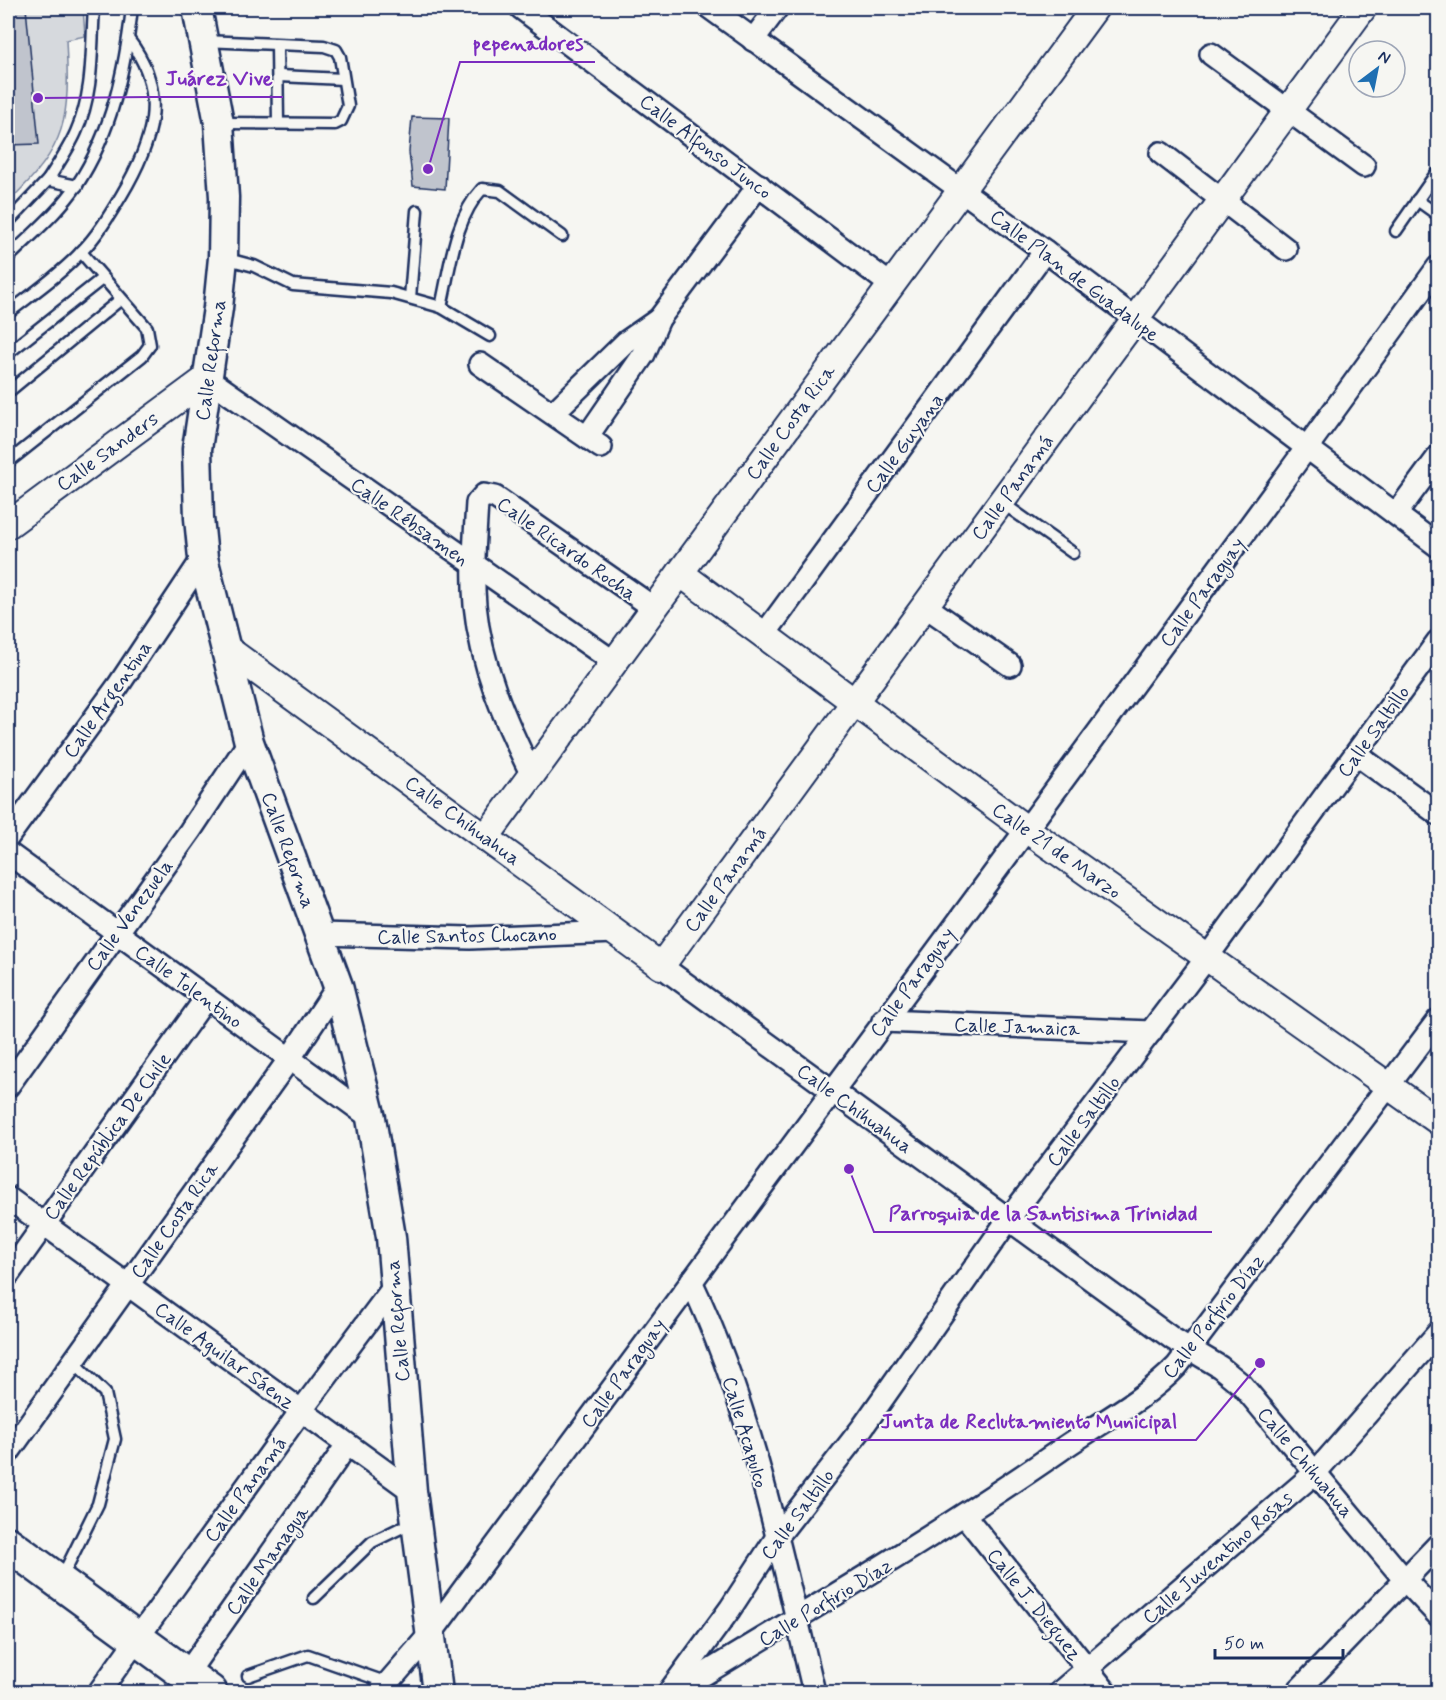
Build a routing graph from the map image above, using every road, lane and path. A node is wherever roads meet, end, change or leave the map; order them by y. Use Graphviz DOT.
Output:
graph roads {
  1 [pos="94,8"];
  2 [pos="132,8"];
  3 [pos="198,8"];
  4 [pos="521,8"];
  5 [pos="710,8"];
  6 [pos="777,8"];
  7 [pos="1095,8"];
  8 [pos="1354,11"];
  9 [pos="129,40"];
  10 [pos="204,40"];
  11 [pos="753,40"];
  12 [pos="277,45"];
  13 [pos="1211,54"];
  14 [pos="279,76"];
  15 [pos="343,79"];
  16 [pos="1288,111"];
  17 [pos="219,123"];
  18 [pos="278,123"];
  19 [pos="1161,153"];
  20 [pos="1364,166"];
  21 [pos="1435,175"];
  22 [pos="48,180"];
  23 [pos="759,185"];
  24 [pos="77,186"];
  25 [pos="961,189"];
  26 [pos="1222,200"];
  27 [pos="1417,200"];
  28 [pos="417,211"];
  29 [pos="1438,215"];
  30 [pos="8,222"];
  31 [pos="1396,231"];
  32 [pos="562,236"];
  33 [pos="1286,249"];
  34 [pos="1045,251"];
  35 [pos="81,252"];
  36 [pos="8,258"];
  37 [pos="223,258"];
  38 [pos="1438,267"];
  39 [pos="103,278"];
  40 [pos="891,285"];
  41 [pos="410,298"];
  42 [pos="122,299"];
  43 [pos="441,307"];
  44 [pos="8,313"];
  45 [pos="659,319"];
  46 [pos="1135,319"];
  47 [pos="490,336"];
  48 [pos="8,353"];
  49 [pos="480,364"];
  50 [pos="207,378"];
  51 [pos="8,392"];
  52 [pos="553,413"];
  53 [pos="1307,449"];
  54 [pos="1438,457"];
  55 [pos="8,462"];
  56 [pos="1001,502"];
  57 [pos="1396,514"];
  58 [pos="8,525"];
  59 [pos="1438,546"];
  60 [pos="1073,554"];
  61 [pos="203,558"];
  62 [pos="473,566"];
  63 [pos="680,573"];
  64 [pos="925,606"];
  65 [pos="654,608"];
  66 [pos="764,635"];
  67 [pos="1438,641"];
  68 [pos="226,648"];
  69 [pos="614,662"];
  70 [pos="1010,665"];
  71 [pos="854,702"];
  72 [pos="249,742"];
  73 [pos="1356,754"];
  74 [pos="532,775"];
  75 [pos="1438,814"];
  76 [pos="1026,829"];
  77 [pos="8,837"];
  78 [pos="486,837"];
  79 [pos="8,853"];
  80 [pos="615,932"];
  81 [pos="116,934"];
  82 [pos="320,934"];
  83 [pos="1208,956"];
  84 [pos="661,966"];
  85 [pos="338,986"];
  86 [pos="206,998"];
  87 [pos="1438,1020"];
  88 [pos="883,1021"];
  89 [pos="1151,1032"];
  90 [pos="290,1058"];
  91 [pos="1391,1085"];
  92 [pos="8,1086"];
  93 [pos="831,1091"];
  94 [pos="371,1118"];
  95 [pos="1438,1121"];
  96 [pos="8,1198"];
  97 [pos="1008,1220"];
  98 [pos="43,1225"];
  99 [pos="8,1275"];
  100 [pos="691,1281"];
  101 [pos="128,1286"];
  102 [pos="393,1288"];
  103 [pos="1438,1333"];
  104 [pos="1189,1349"];
  105 [pos="73,1362"];
  106 [pos="301,1411"];
  107 [pos="347,1444"];
  108 [pos="8,1453"];
  109 [pos="1315,1473"];
  110 [pos="412,1491"];
  111 [pos="965,1516"];
  112 [pos="416,1520"];
  113 [pos="777,1537"];
  114 [pos="8,1544"];
  115 [pos="1438,1545"];
  116 [pos="1404,1579"];
  117 [pos="59,1582"];
  118 [pos="314,1598"];
  119 [pos="1438,1615"];
  120 [pos="796,1618"];
  121 [pos="432,1632"];
  122 [pos="136,1639"];
  123 [pos="1087,1669"];
  124 [pos="248,1676"];
  125 [pos="198,1684"];
  126 [pos="384,1688"];
  127 [pos="99,1692"];
  128 [pos="438,1692"];
  129 [pos="669,1692"];
  130 [pos="675,1692"];
  131 [pos="814,1692"];
  132 [pos="1060,1692"];
  133 [pos="1106,1692"];
  134 [pos="1297,1692"];
  1 -- 22 [label="lane"];
  2 -- 9 [label="lane"];
  3 -- 10 [label="main road, Calle Reforma"];
  4 -- 23 [label="street, Calle Alfonso Junco"];
  5 -- 11 [label="street, Calle Plan de Guadalupe"];
  6 -- 11 [label="street"];
  7 -- 25 [label="street, Calle Costa Rica"];
  8 -- 16 [label="street, Calle Panamá"];
  9 -- 24 [label="lane"];
  9 -- 35 [label="lane"];
  10 -- 12 [label="lane"];
  10 -- 17 [label="main road, Calle Reforma"];
  11 -- 25 [label="street, Calle Plan de Guadalupe"];
  12 -- 14 [label="lane"];
  12 -- 15 [label="lane"];
  13 -- 16 [label="street"];
  14 -- 15 [label="lane"];
  14 -- 18 [label="lane"];
  15 -- 18 [label="lane"];
  16 -- 20 [label="street"];
  16 -- 26 [label="street, Calle Panamá"];
  17 -- 18 [label="lane"];
  17 -- 37 [label="main road, Calle Reforma"];
  19 -- 26 [label="street"];
  21 -- 27 [label="lane"];
  22 -- 24 [label="lane"];
  22 -- 30 [label="lane"];
  23 -- 40 [label="street, Calle Alfonso Junco"];
  23 -- 45 [label="street"];
  24 -- 36 [label="lane"];
  25 -- 34 [label="street, Calle Plan de Guadalupe"];
  25 -- 40 [label="street, Calle Costa Rica"];
  26 -- 33 [label="street"];
  26 -- 46 [label="street, Calle Panamá"];
  27 -- 29 [label="lane"];
  27 -- 31 [label="lane"];
  28 -- 41 [label="lane"];
  32 -- 43 [label="lane"];
  34 -- 46 [label="street, Calle Plan de Guadalupe"];
  34 -- 66 [label="street, Calle Guyana"];
  35 -- 39 [label="lane"];
  35 -- 44 [label="lane"];
  37 -- 41 [label="lane"];
  37 -- 50 [label="main road, Calle Reforma"];
  38 -- 53 [label="street, Calle Paraguay"];
  39 -- 42 [label="lane"];
  39 -- 48 [label="lane"];
  40 -- 63 [label="street, Calle Costa Rica"];
  41 -- 43 [label="lane"];
  42 -- 51 [label="lane"];
  42 -- 55 [label="lane"];
  43 -- 47 [label="lane"];
  45 -- 52 [label="street"];
  45 -- 52 [label="street"];
  46 -- 53 [label="street, Calle Plan de Guadalupe"];
  46 -- 56 [label="street, Calle Panamá"];
  49 -- 52 [label="street"];
  50 -- 58 [label="street, Calle Sanders"];
  50 -- 61 [label="main road, Calle Reforma"];
  50 -- 62 [label="street, Calle Rébsamen"];
  53 -- 57 [label="street, Calle Plan de Guadalupe"];
  53 -- 76 [label="street, Calle Paraguay"];
  54 -- 57 [label="street"];
  56 -- 60 [label="lane"];
  56 -- 64 [label="street, Calle Panamá"];
  57 -- 59 [label="street, Calle Plan de Guadalupe"];
  61 -- 68 [label="main road, Calle Reforma"];
  61 -- 77 [label="street, Calle Argentina"];
  62 -- 65 [label="street, Calle Ricardo Rocha"];
  62 -- 69 [label="street, Calle Rébsamen"];
  62 -- 74 [label="street, Calle Ricardo Rocha"];
  63 -- 65 [label="street, Calle Costa Rica"];
  63 -- 66 [label="street, Calle 21 de Marzo"];
  64 -- 70 [label="street"];
  64 -- 71 [label="street, Calle Panamá"];
  65 -- 69 [label="street, Calle Costa Rica"];
  66 -- 71 [label="street, Calle 21 de Marzo"];
  67 -- 73 [label="street, Calle Saltillo"];
  68 -- 72 [label="main road, Calle Reforma"];
  68 -- 78 [label="street, Calle Chihuahua"];
  69 -- 74 [label="street, Calle Costa Rica"];
  71 -- 76 [label="street, Calle 21 de Marzo"];
  71 -- 84 [label="street, Calle Panamá"];
  72 -- 81 [label="street, Calle Venezuela"];
  72 -- 82 [label="main road, Calle Reforma"];
  73 -- 75 [label="street"];
  73 -- 83 [label="street, Calle Saltillo"];
  74 -- 78 [label="street, Calle Costa Rica"];
  76 -- 83 [label="street, Calle 21 de Marzo"];
  76 -- 88 [label="street, Calle Paraguay"];
  78 -- 80 [label="street, Calle Chihuahua"];
  79 -- 81 [label="street, Calle Tolentino"];
  80 -- 82 [label="street, Calle Santos Chocano"];
  80 -- 84 [label="street, Calle Chihuahua"];
  81 -- 86 [label="street, Calle Tolentino"];
  81 -- 92 [label="street, Calle Venezuela"];
  82 -- 85 [label="main road, Calle Reforma"];
  83 -- 89 [label="street, Calle Saltillo"];
  83 -- 91 [label="street, Calle 21 de Marzo"];
  84 -- 93 [label="street, Calle Chihuahua"];
  85 -- 90 [label="street, Calle Costa Rica"];
  85 -- 94 [label="main road, Calle Reforma"];
  86 -- 90 [label="street, Calle Tolentino"];
  86 -- 98 [label="street, Calle República De Chile"];
  87 -- 91 [label="street, Calle Porfirio Díaz"];
  88 -- 89 [label="street, Calle Jamaica"];
  88 -- 93 [label="street, Calle Paraguay"];
  89 -- 97 [label="street, Calle Saltillo"];
  90 -- 94 [label="street, Calle Tolentino"];
  90 -- 101 [label="street, Calle Costa Rica"];
  91 -- 95 [label="street, Calle 21 de Marzo"];
  91 -- 104 [label="street, Calle Porfirio Díaz"];
  93 -- 97 [label="street, Calle Chihuahua"];
  93 -- 100 [label="street, Calle Paraguay"];
  94 -- 102 [label="main road, Calle Reforma"];
  96 -- 98 [label="street, Calle Aguilar Sáenz"];
  97 -- 104 [label="street, Calle Chihuahua"];
  97 -- 113 [label="street, Calle Saltillo"];
  98 -- 99 [label="street, Calle República De Chile"];
  98 -- 101 [label="street, Calle Aguilar Sáenz"];
  100 -- 113 [label="street, Calle Acapulco"];
  100 -- 121 [label="street, Calle Paraguay"];
  101 -- 105 [label="street, Calle Costa Rica"];
  101 -- 106 [label="street, Calle Aguilar Sáenz"];
  102 -- 106 [label="street, Calle Panamá"];
  102 -- 110 [label="main road, Calle Reforma"];
  103 -- 109 [label="street, Calle Juventino Rosas"];
  104 -- 109 [label="street, Calle Chihuahua"];
  104 -- 111 [label="street, Calle Porfirio Díaz"];
  105 -- 108 [label="street, Calle Costa Rica"];
  105 -- 117 [label="lane"];
  106 -- 107 [label="street, Calle Aguilar Sáenz"];
  106 -- 122 [label="street, Calle Panamá"];
  107 -- 110 [label="street, Calle Aguilar Sáenz"];
  107 -- 125 [label="street, Calle Managua"];
  109 -- 116 [label="street, Calle Chihuahua"];
  109 -- 123 [label="street, Calle Juventino Rosas"];
  110 -- 112 [label="main road, Calle Reforma"];
  111 -- 120 [label="street, Calle Porfirio Díaz"];
  111 -- 123 [label="street, Calle J. Dieguez"];
  112 -- 118 [label="lane"];
  112 -- 121 [label="main road, Calle Reforma"];
  113 -- 120 [label="street, Calle Acapulco"];
  113 -- 129 [label="street, Calle Saltillo"];
  114 -- 117 [label="main road"];
  115 -- 116 [label="street"];
  116 -- 119 [label="street, Calle Chihuahua"];
  116 -- 134 [label="street"];
  117 -- 122 [label="main road"];
  120 -- 130 [label="street, Calle Porfirio Díaz"];
  120 -- 131 [label="street, Calle Acapulco"];
  121 -- 126 [label="street, Calle Paraguay"];
  121 -- 128 [label="main road, Calle Reforma"];
  122 -- 125 [label="main road"];
  122 -- 127 [label="street, Calle Panamá"];
  123 -- 132 [label="street, Calle Juventino Rosas"];
  123 -- 133 [label="street, Calle J. Dieguez"];
  124 -- 126 [label="lane"];
}
